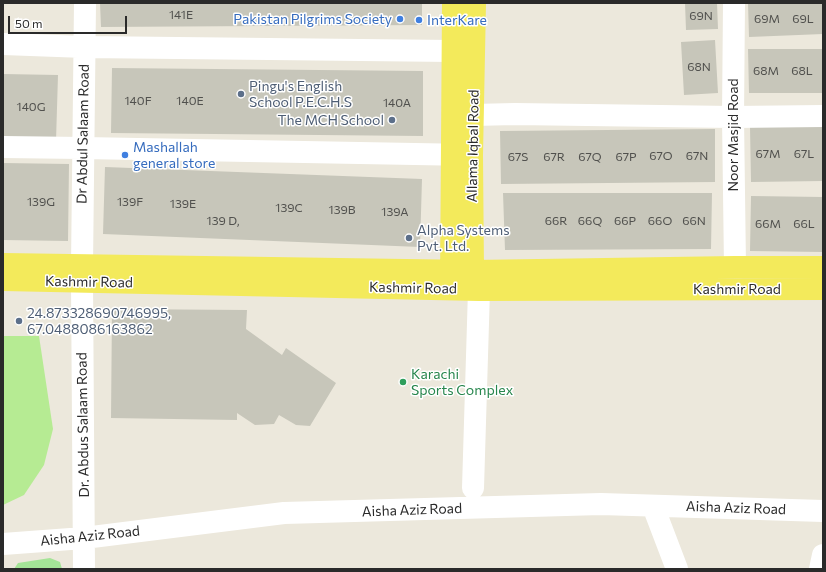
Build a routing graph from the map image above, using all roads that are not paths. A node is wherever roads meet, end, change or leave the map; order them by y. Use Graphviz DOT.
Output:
graph roads {
  1 [pos="85,3"];
  2 [pos="453,3"];
  3 [pos="475,3"];
  4 [pos="734,3"];
  5 [pos="3,44"];
  6 [pos="85,47"];
  7 [pos="453,51"];
  8 [pos="473,115"];
  9 [pos="823,116"];
  10 [pos="733,117"];
  11 [pos="3,148"];
  12 [pos="83,148"];
  13 [pos="462,155"];
  14 [pos="3,264"];
  15 [pos="735,266"];
  16 [pos="823,267"];
  17 [pos="82,274"];
  18 [pos="451,279"];
  19 [pos="3,280"];
  20 [pos="475,283"];
  21 [pos="823,289"];
  22 [pos="473,488"];
  23 [pos="653,506"];
  24 [pos="823,511"];
  25 [pos="84,538"];
  26 [pos="3,544"];
  27 [pos="823,555"];
  28 [pos="84,569"];
  29 [pos="677,569"];
  30 [pos="820,569"];
  1 -- 6 [label="street, Dr Abdul Salaam Road"];
  2 -- 7 [label="main road, Allama Iqbal Road"];
  3 -- 8 [label="main road, Allama Iqbal Road"];
  4 -- 10 [label="street, Noor Masjid Road"];
  5 -- 6 [label="street"];
  6 -- 7 [label="street"];
  6 -- 12 [label="street, Dr Abdul Salaam Road"];
  7 -- 13 [label="main road, Allama Iqbal Road"];
  8 -- 10 [label="street"];
  8 -- 13 [label="main road, Allama Iqbal Road"];
  9 -- 10 [label="street"];
  10 -- 15 [label="street, Noor Masjid Road"];
  11 -- 12 [label="street"];
  12 -- 13 [label="street"];
  12 -- 17 [label="street, Dr Abdul Salaam Road"];
  13 -- 18 [label="main road, Allama Iqbal Road"];
  13 -- 20 [label="main road, Allama Iqbal Road"];
  14 -- 17 [label="main road, Kashmir Road"];
  15 -- 16 [label="main road, Kashmir Road"];
  15 -- 20 [label="main road, Kashmir Road"];
  17 -- 18 [label="main road, Kashmir Road"];
  17 -- 19 [label="main road, Kashmir Road"];
  17 -- 25 [label="street, Dr. Abdus Salaam Road"];
  18 -- 20 [label="main road, Kashmir Road"];
  20 -- 21 [label="main road, Kashmir Road"];
  20 -- 22 [label="street"];
  23 -- 24 [label="street, Aisha Aziz Road"];
  23 -- 25 [label="street, Aisha Aziz Road"];
  23 -- 29 [label="street"];
  25 -- 26 [label="street, Aisha Aziz Road"];
  25 -- 28 [label="street, Dr. Abdus Salaam Road"];
  27 -- 30 [label="street"];
}
